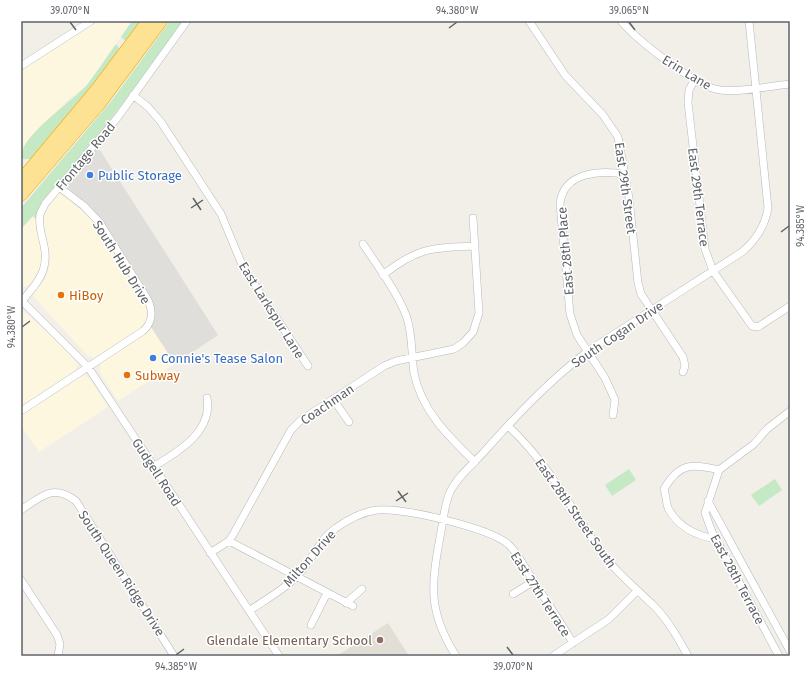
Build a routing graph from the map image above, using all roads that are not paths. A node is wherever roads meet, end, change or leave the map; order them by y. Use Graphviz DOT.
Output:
graph roads {
  1 [pos="91,21"];
  2 [pos="148,21"];
  3 [pos="161,21"];
  4 [pos="187,21"];
  5 [pos="529,21"];
  6 [pos="621,21"];
  7 [pos="750,21"];
  8 [pos="21,66"];
  9 [pos="696,79"];
  10 [pos="790,84"];
  11 [pos="757,87"];
  12 [pos="133,95"];
  13 [pos="625,174"];
  14 [pos="21,180"];
  15 [pos="59,187"];
  16 [pos="21,195"];
  17 [pos="473,218"];
  18 [pos="363,244"];
  19 [pos="475,246"];
  20 [pos="713,271"];
  21 [pos="383,275"];
  22 [pos="22,300"];
  23 [pos="790,306"];
  24 [pos="652,311"];
  25 [pos="588,351"];
  26 [pos="412,358"];
  27 [pos="308,366"];
  28 [pos="88,367"];
  29 [pos="683,372"];
  30 [pos="207,398"];
  31 [pos="333,399"];
  32 [pos="21,411"];
  33 [pos="790,411"];
  34 [pos="613,415"];
  35 [pos="349,422"];
  36 [pos="508,426"];
  37 [pos="475,462"];
  38 [pos="153,467"];
  39 [pos="720,470"];
  40 [pos="708,501"];
  41 [pos="21,510"];
  42 [pos="443,521"];
  43 [pos="717,539"];
  44 [pos="229,541"];
  45 [pos="210,553"];
  46 [pos="296,576"];
  47 [pos="21,580"];
  48 [pos="534,581"];
  49 [pos="362,589"];
  50 [pos="637,591"];
  51 [pos="327,592"];
  52 [pos="513,594"];
  53 [pos="346,603"];
  54 [pos="353,606"];
  55 [pos="249,611"];
  56 [pos="311,624"];
  57 [pos="573,643"];
  58 [pos="790,652"];
  59 [pos="58,656"];
  60 [pos="174,656"];
  61 [pos="279,656"];
  62 [pos="456,656"];
  63 [pos="553,656"];
  64 [pos="688,656"];
  65 [pos="779,656"];
  1 -- 8 [label="street"];
  2 -- 14 [label="highway"];
  3 -- 16 [label="highway"];
  4 -- 12 [label="street, Frontage Road"];
  5 -- 13 [label="street, East 29th Street"];
  6 -- 9 [label="street, Erin Lane"];
  7 -- 11 [label="street, South Cogan Drive"];
  9 -- 11 [label="street, Erin Lane"];
  9 -- 20 [label="street, East 29th Terrace"];
  10 -- 11 [label="street, Erin Lane"];
  11 -- 20 [label="street, South Cogan Drive"];
  12 -- 15 [label="street, Frontage Road"];
  12 -- 27 [label="street, East Larkspur Lane"];
  13 -- 24 [label="street, East 29th Street"];
  13 -- 25 [label="street, East 28th Place"];
  15 -- 22 [label="street, Frontage Road"];
  15 -- 28 [label="street, South Hub Drive"];
  17 -- 19 [label="street"];
  18 -- 21 [label="street"];
  19 -- 21 [label="street"];
  19 -- 26 [label="street, Coachman"];
  20 -- 23 [label="street, East 29th Terrace"];
  20 -- 24 [label="street, South Cogan Drive"];
  21 -- 26 [label="street"];
  22 -- 28 [label="street, Gudgell Road"];
  24 -- 25 [label="street, South Cogan Drive"];
  24 -- 29 [label="street, East 29th Street"];
  25 -- 34 [label="street, East 28th Place"];
  25 -- 36 [label="street, South Cogan Drive"];
  26 -- 31 [label="street, Coachman"];
  26 -- 37 [label="street"];
  28 -- 32 [label="street, South Hub Drive"];
  28 -- 38 [label="street, Gudgell Road"];
  30 -- 38 [label="street"];
  31 -- 35 [label="street"];
  31 -- 44 [label="street, Coachman"];
  33 -- 39 [label="street"];
  36 -- 37 [label="street, South Cogan Drive"];
  36 -- 50 [label="street, East 28th Street South"];
  37 -- 42 [label="street, South Cogan Drive"];
  38 -- 45 [label="street, Gudgell Road"];
  39 -- 40 [label="street, East 28th Terrace"];
  39 -- 43 [label="street"];
  40 -- 43 [label="street, East 28th Terrace"];
  40 -- 58 [label="street, East 28th Terrace"];
  41 -- 60 [label="street, South Queen Ridge Drive"];
  42 -- 46 [label="street, Milton Drive"];
  42 -- 48 [label="street, East 27th Terrace"];
  42 -- 62 [label="street, South Cogan Drive"];
  43 -- 65 [label="street, East 28th Terrace"];
  44 -- 45 [label="street, Coachman"];
  44 -- 46 [label="street"];
  45 -- 55 [label="street, Gudgell Road"];
  46 -- 51 [label="street"];
  46 -- 55 [label="street, Milton Drive"];
  47 -- 59 [label="street"];
  48 -- 52 [label="street"];
  48 -- 57 [label="street, East 27th Terrace"];
  49 -- 53 [label="street"];
  50 -- 57 [label="street"];
  50 -- 64 [label="street, East 28th Street South"];
  51 -- 53 [label="street"];
  51 -- 56 [label="street"];
  53 -- 54 [label="street"];
  55 -- 61 [label="street, Gudgell Road"];
  57 -- 63 [label="street"];
}
